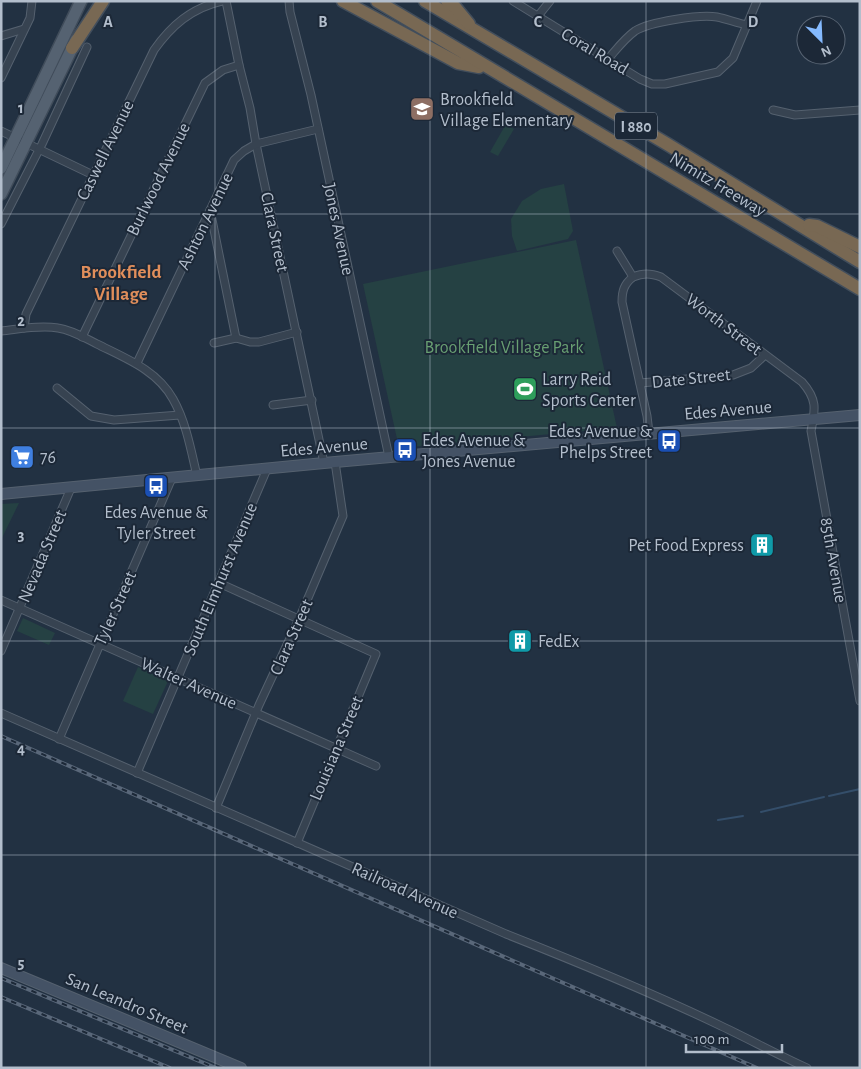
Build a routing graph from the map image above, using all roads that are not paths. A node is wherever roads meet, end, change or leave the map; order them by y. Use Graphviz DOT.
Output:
graph roads {
  1 [pos="32,1"];
  2 [pos="82,1"];
  3 [pos="95,1"];
  4 [pos="103,1"];
  5 [pos="222,1"];
  6 [pos="226,1"];
  7 [pos="289,1"];
  8 [pos="343,1"];
  9 [pos="377,1"];
  10 [pos="425,1"];
  11 [pos="447,1"];
  12 [pos="513,1"];
  13 [pos="550,1"];
  14 [pos="757,1"];
  15 [pos="538,16"];
  16 [pos="747,25"];
  17 [pos="24,30"];
  18 [pos="474,30"];
  19 [pos="1,36"];
  20 [pos="86,46"];
  21 [pos="72,48"];
  22 [pos="608,59"];
  23 [pos="239,65"];
  24 [pos="490,69"];
  25 [pos="1,78"];
  26 [pos="773,110"];
  27 [pos="860,110"];
  28 [pos="318,130"];
  29 [pos="1,131"];
  30 [pos="21,140"];
  31 [pos="256,144"];
  32 [pos="39,149"];
  33 [pos="1,168"];
  34 [pos="92,175"];
  35 [pos="1,194"];
  36 [pos="210,209"];
  37 [pos="797,223"];
  38 [pos="1,224"];
  39 [pos="755,226"];
  40 [pos="860,247"];
  41 [pos="617,251"];
  42 [pos="860,262"];
  43 [pos="633,277"];
  44 [pos="860,289"];
  45 [pos="860,297"];
  46 [pos="24,328"];
  47 [pos="1,331"];
  48 [pos="297,332"];
  49 [pos="82,337"];
  50 [pos="236,338"];
  51 [pos="214,343"];
  52 [pos="765,354"];
  53 [pos="138,364"];
  54 [pos="640,383"];
  55 [pos="56,388"];
  56 [pos="312,400"];
  57 [pos="274,405"];
  58 [pos="180,415"];
  59 [pos="860,415"];
  60 [pos="813,419"];
  61 [pos="649,433"];
  62 [pos="389,457"];
  63 [pos="335,462"];
  64 [pos="324,463"];
  65 [pos="267,469"];
  66 [pos="197,476"];
  67 [pos="172,478"];
  68 [pos="71,488"];
  69 [pos="1,494"];
  70 [pos="219,583"];
  71 [pos="1,600"];
  72 [pos="20,608"];
  73 [pos="299,619"];
  74 [pos="100,643"];
  75 [pos="1,651"];
  76 [pos="177,678"];
  77 [pos="860,701"];
  78 [pos="256,713"];
  79 [pos="1,714"];
  80 [pos="58,739"];
  81 [pos="337,748"];
  82 [pos="376,766"];
  83 [pos="137,773"];
  84 [pos="216,808"];
  85 [pos="297,843"];
  86 [pos="1,968"];
  87 [pos="241,1068"];
  88 [pos="807,1068"];
  1 -- 17 [label="street"];
  2 -- 30 [label="main road"];
  3 -- 21 [label="main road"];
  4 -- 21 [label="highway"];
  5 -- 34 [label="street, Caswell Avenue"];
  6 -- 23 [label="street, Clara Street"];
  7 -- 28 [label="street, Jones Avenue"];
  8 -- 24 [label="highway"];
  9 -- 24 [label="highway, Nimitz Freeway / I 880"];
  10 -- 18 [label="highway, Nimitz Freeway / I 880"];
  11 -- 18 [label="highway"];
  12 -- 15 [label="street, Coral Road"];
  13 -- 15 [label="street"];
  14 -- 16 [label="street"];
  15 -- 22 [label="street, Coral Road"];
  16 -- 22 [label="street"];
  16 -- 22 [label="street, Coral Road"];
  17 -- 19 [label="street"];
  17 -- 25 [label="street"];
  18 -- 37 [label="highway, Nimitz Freeway / I 880"];
  20 -- 32 [label="street"];
  21 -- 30 [label="main road"];
  23 -- 31 [label="street, Clara Street"];
  23 -- 49 [label="street, Burlwood Avenue"];
  24 -- 39 [label="highway, Nimitz Freeway / I 880"];
  26 -- 27 [label="street"];
  28 -- 31 [label="street, Ashton Avenue"];
  28 -- 62 [label="street, Jones Avenue"];
  29 -- 30 [label="street"];
  30 -- 32 [label="street"];
  30 -- 33 [label="main road"];
  30 -- 35 [label="main road"];
  31 -- 36 [label="street, Ashton Avenue"];
  31 -- 48 [label="street, Clara Street"];
  32 -- 34 [label="street"];
  32 -- 38 [label="street"];
  34 -- 46 [label="street, Caswell Avenue"];
  36 -- 50 [label="street"];
  36 -- 53 [label="street, Ashton Avenue"];
  37 -- 40 [label="highway"];
  37 -- 42 [label="highway, Nimitz Freeway / I 880"];
  39 -- 44 [label="highway, Nimitz Freeway / I 880"];
  39 -- 45 [label="highway"];
  41 -- 43 [label="street"];
  43 -- 52 [label="street, Worth Street"];
  43 -- 54 [label="street"];
  46 -- 47 [label="street"];
  46 -- 49 [label="street"];
  48 -- 50 [label="street"];
  48 -- 56 [label="street, Clara Street"];
  49 -- 53 [label="street"];
  50 -- 51 [label="street"];
  52 -- 54 [label="street, Date Street"];
  52 -- 60 [label="street, Worth Street"];
  53 -- 58 [label="street"];
  54 -- 61 [label="street"];
  55 -- 58 [label="street"];
  56 -- 57 [label="street"];
  56 -- 64 [label="street, Clara Street"];
  58 -- 66 [label="street"];
  59 -- 60 [label="street, Edes Avenue"];
  60 -- 61 [label="street, Edes Avenue"];
  60 -- 77 [label="street, 85th Avenue"];
  61 -- 62 [label="street, Edes Avenue"];
  62 -- 63 [label="street, Edes Avenue"];
  63 -- 64 [label="street, Edes Avenue"];
  63 -- 73 [label="street, Clara Street"];
  64 -- 65 [label="street, Edes Avenue"];
  65 -- 66 [label="street, Edes Avenue"];
  65 -- 70 [label="street, South Elmhurst Avenue"];
  66 -- 67 [label="street, Edes Avenue"];
  67 -- 68 [label="street, Edes Avenue"];
  67 -- 74 [label="street, Tyler Street"];
  68 -- 69 [label="street, Edes Avenue"];
  68 -- 72 [label="street, Nevada Street"];
  70 -- 73 [label="street"];
  70 -- 76 [label="street, South Elmhurst Avenue"];
  71 -- 72 [label="street, Walter Avenue"];
  72 -- 74 [label="street, Walter Avenue"];
  72 -- 75 [label="street, Nevada Street"];
  73 -- 78 [label="street, Clara Street"];
  73 -- 81 [label="street, Louisiana Street"];
  74 -- 76 [label="street, Walter Avenue"];
  74 -- 80 [label="street, Tyler Street"];
  76 -- 78 [label="street, Walter Avenue"];
  76 -- 83 [label="street, South Elmhurst Avenue"];
  78 -- 81 [label="street, Walter Avenue"];
  78 -- 84 [label="street, Clara Street"];
  79 -- 80 [label="street, Railroad Avenue"];
  80 -- 83 [label="street, Railroad Avenue"];
  81 -- 82 [label="street, Walter Avenue"];
  81 -- 85 [label="street, Louisiana Street"];
  83 -- 84 [label="street, Railroad Avenue"];
  84 -- 85 [label="street, Railroad Avenue"];
  85 -- 88 [label="street, Railroad Avenue"];
  86 -- 87 [label="street, San Leandro Street"];
}
